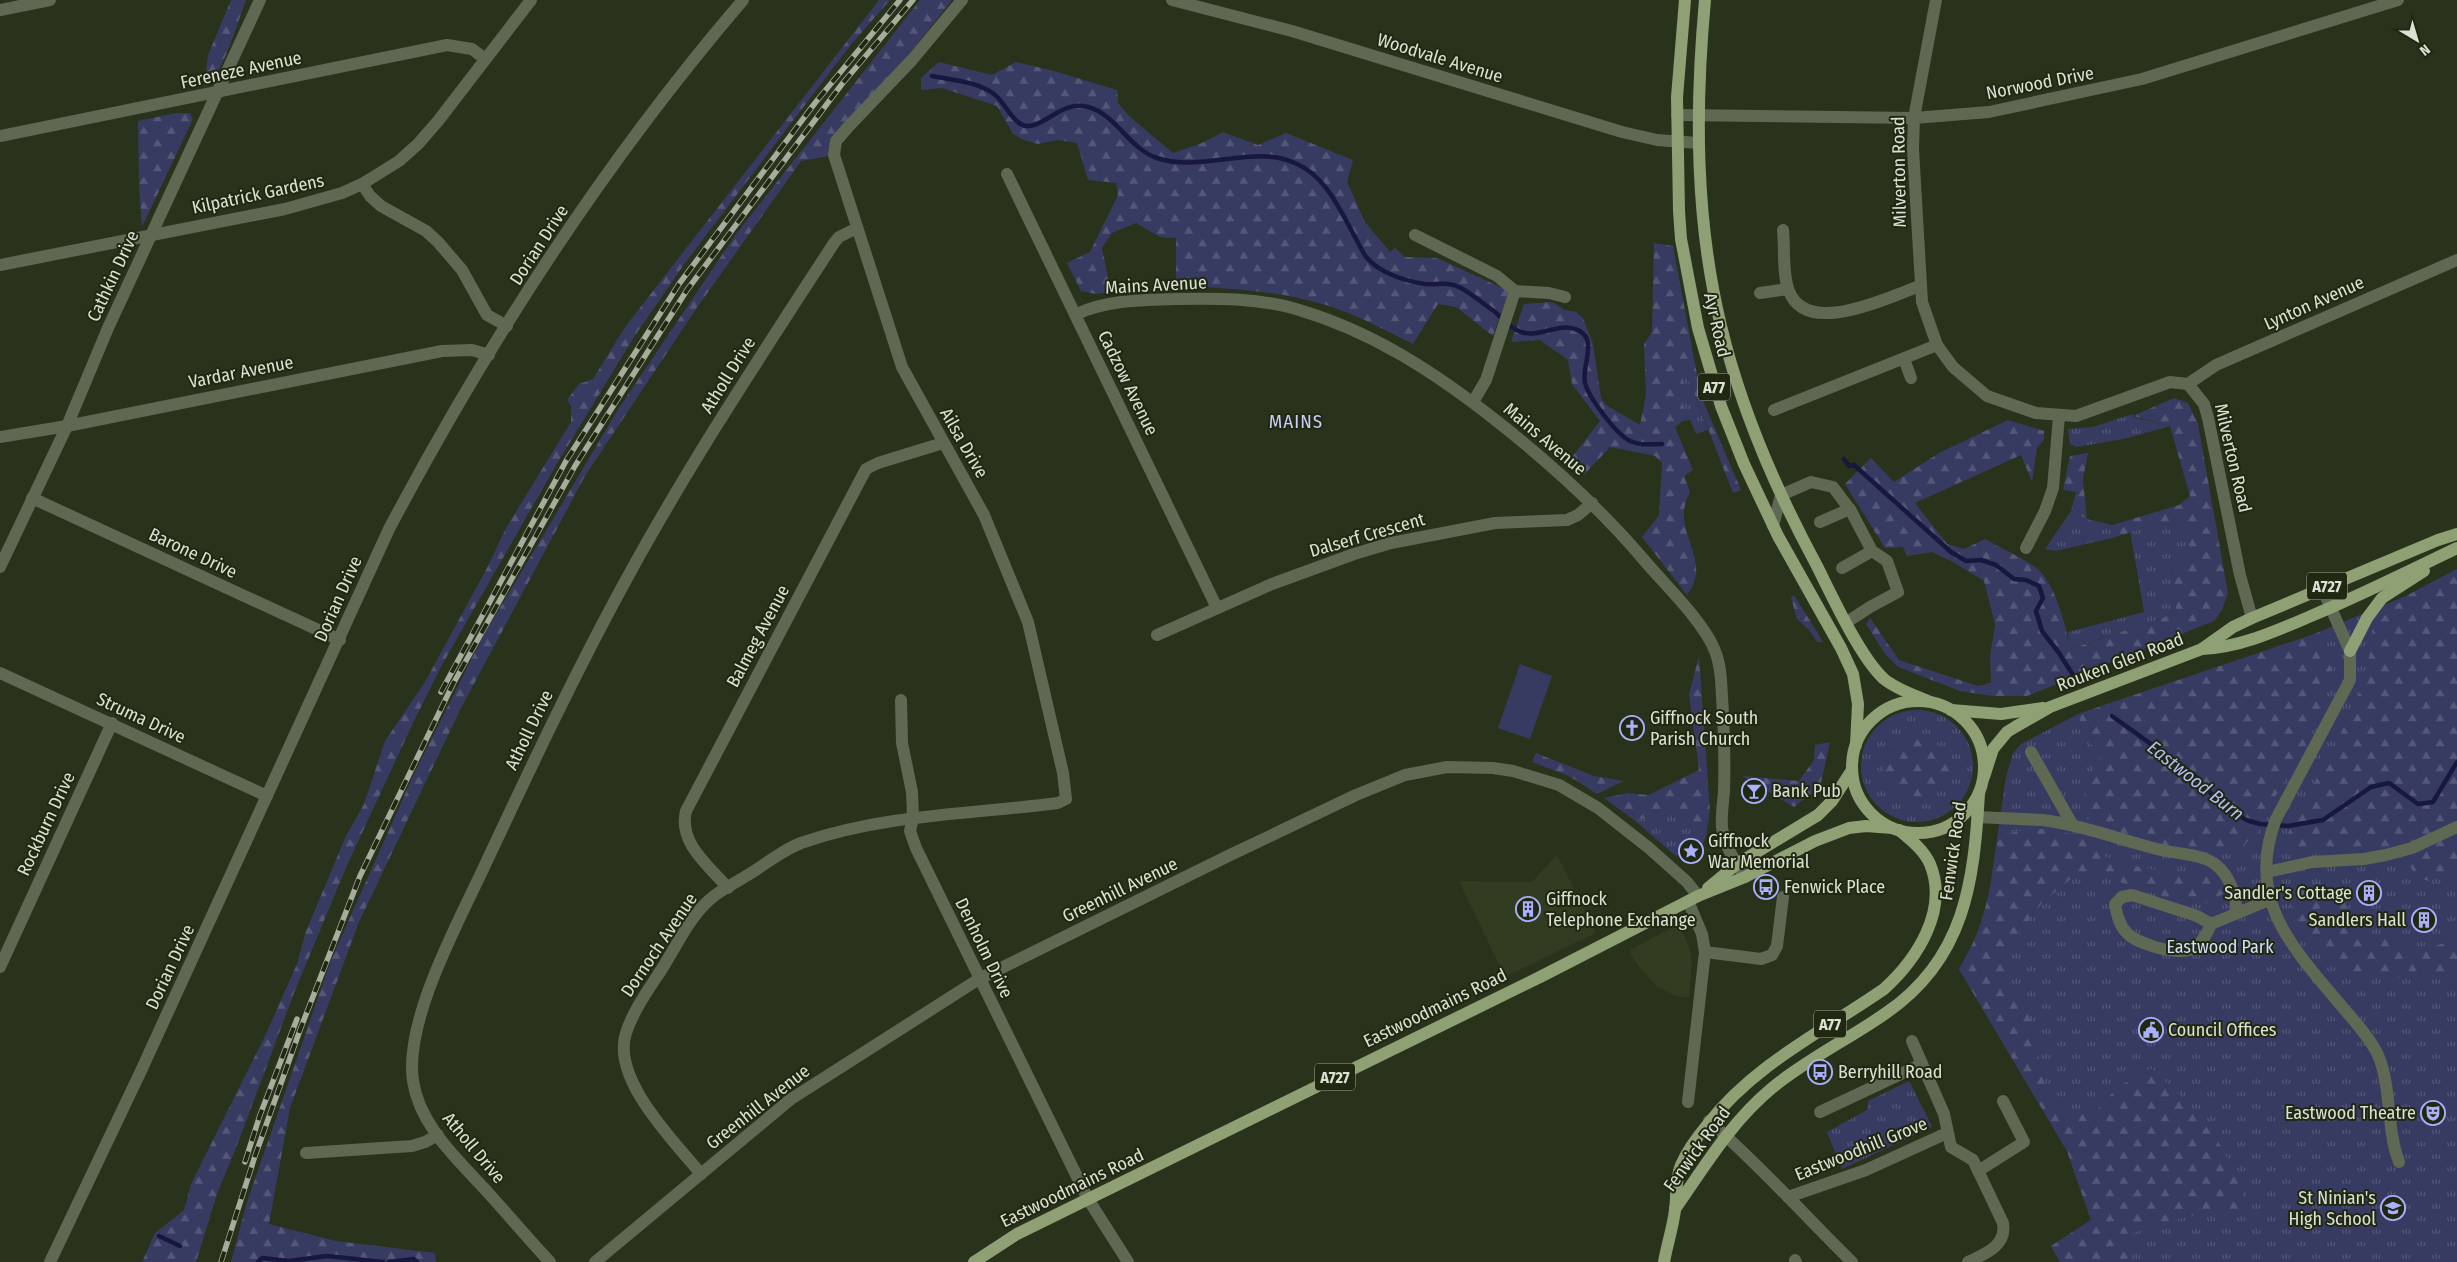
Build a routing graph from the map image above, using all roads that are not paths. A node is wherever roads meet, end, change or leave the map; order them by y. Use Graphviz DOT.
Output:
graph roads {
  1 [pos="50,0"];
  2 [pos="260,0"];
  3 [pos="531,0"];
  4 [pos="742,0"];
  5 [pos="962,0"];
  6 [pos="1172,0"];
  7 [pos="1685,0"];
  8 [pos="1705,0"];
  9 [pos="1936,0"];
  10 [pos="2398,0"];
  11 [pos="2372,4"];
  12 [pos="0,10"];
  13 [pos="485,59"];
  14 [pos="217,93"];
  15 [pos="1677,115"];
  16 [pos="1700,115"];
  17 [pos="1914,118"];
  18 [pos="0,136"];
  19 [pos="1677,142"];
  20 [pos="1698,143"];
  21 [pos="1007,174"];
  22 [pos="362,184"];
  23 [pos="857,228"];
  24 [pos="1783,230"];
  25 [pos="152,235"];
  26 [pos="1415,235"];
  27 [pos="2457,260"];
  28 [pos="0,265"];
  29 [pos="1920,286"];
  30 [pos="1788,289"];
  31 [pos="1515,291"];
  32 [pos="1760,293"];
  33 [pos="1564,297"];
  34 [pos="1076,314"];
  35 [pos="507,326"];
  36 [pos="1937,345"];
  37 [pos="489,355"];
  38 [pos="1904,358"];
  39 [pos="1911,378"];
  40 [pos="2188,384"];
  41 [pos="1473,402"];
  42 [pos="1774,410"];
  43 [pos="2059,416"];
  44 [pos="67,426"];
  45 [pos="0,437"];
  46 [pos="943,443"];
  47 [pos="1781,495"];
  48 [pos="32,498"];
  49 [pos="1592,503"];
  50 [pos="1850,509"];
  51 [pos="1820,522"];
  52 [pos="1773,526"];
  53 [pos="2457,534"];
  54 [pos="2026,548"];
  55 [pos="2457,548"];
  56 [pos="1872,550"];
  57 [pos="0,567"];
  58 [pos="1842,568"];
  59 [pos="2322,588"];
  60 [pos="2332,607"];
  61 [pos="1217,608"];
  62 [pos="2252,618"];
  63 [pos="1847,622"];
  64 [pos="1157,635"];
  65 [pos="340,640"];
  66 [pos="2202,649"];
  67 [pos="2350,652"];
  68 [pos="0,673"];
  69 [pos="901,700"];
  70 [pos="1928,702"];
  71 [pos="2050,707"];
  72 [pos="1952,710"];
  73 [pos="112,723"];
  74 [pos="1856,745"];
  75 [pos="2031,752"];
  76 [pos="1852,770"];
  77 [pos="1984,777"];
  78 [pos="1979,793"];
  79 [pos="267,796"];
  80 [pos="1977,817"];
  81 [pos="913,818"];
  82 [pos="2072,824"];
  83 [pos="2457,828"];
  84 [pos="1895,829"];
  85 [pos="1737,864"];
  86 [pos="2267,872"];
  87 [pos="1745,877"];
  88 [pos="728,888"];
  89 [pos="1783,897"];
  90 [pos="1693,898"];
  91 [pos="2269,900"];
  92 [pos="2236,913"];
  93 [pos="2211,924"];
  94 [pos="1705,952"];
  95 [pos="0,967"];
  96 [pos="980,979"];
  97 [pos="1912,1041"];
  98 [pos="1922,1064"];
  99 [pos="1688,1102"];
  100 [pos="2003,1102"];
  101 [pos="1820,1112"];
  102 [pos="1709,1122"];
  103 [pos="1947,1134"];
  104 [pos="438,1135"];
  105 [pos="1725,1135"];
  106 [pos="306,1153"];
  107 [pos="2399,1162"];
  108 [pos="1978,1171"];
  109 [pos="701,1174"];
  110 [pos="1788,1197"];
  111 [pos="1088,1199"];
  112 [pos="1676,1209"];
  113 [pos="50,1262"];
  114 [pos="550,1262"];
  115 [pos="595,1262"];
  116 [pos="974,1262"];
  117 [pos="1128,1262"];
  118 [pos="1664,1262"];
  119 [pos="1852,1262"];
  120 [pos="1968,1262"];
  1 -- 12 [label="street"];
  2 -- 14 [label="street, Cathkin Drive"];
  3 -- 13 [label="street, Kilpatrick Gardens"];
  4 -- 35 [label="street, Dorian Drive"];
  5 -- 23 [label="street, Ailsa Drive"];
  6 -- 19 [label="street, Woodvale Avenue"];
  7 -- 15 [label="main road, Ayr Road / A77"];
  8 -- 16 [label="main road, Ayr Road / A77"];
  9 -- 17 [label="street, Milverton Road"];
  10 -- 11 [label="street, Norwood Drive"];
  11 -- 17 [label="street, Norwood Drive"];
  13 -- 14 [label="street, Fereneze Avenue"];
  13 -- 22 [label="street, Kilpatrick Gardens"];
  14 -- 18 [label="street, Fereneze Avenue"];
  14 -- 25 [label="street, Cathkin Drive"];
  15 -- 16 [label="street, Norwood Drive"];
  15 -- 19 [label="main road, Ayr Road / A77"];
  16 -- 17 [label="street, Norwood Drive"];
  16 -- 20 [label="main road, Ayr Road / A77"];
  17 -- 29 [label="street, Milverton Road"];
  19 -- 20 [label="street, Woodvale Avenue"];
  19 -- 52 [label="main road, Ayr Road / A77"];
  20 -- 47 [label="main road, Ayr Road / A77"];
  21 -- 34 [label="street, Cadzow Avenue"];
  22 -- 25 [label="street, Kilpatrick Gardens"];
  22 -- 35 [label="street"];
  23 -- 46 [label="street, Ailsa Drive"];
  23 -- 104 [label="street, Atholl Drive"];
  24 -- 30 [label="street"];
  25 -- 28 [label="street, Kilpatrick Gardens"];
  25 -- 44 [label="street, Cathkin Drive"];
  26 -- 31 [label="street"];
  27 -- 40 [label="street, Lynton Avenue"];
  29 -- 30 [label="street"];
  29 -- 36 [label="street, Milverton Road"];
  30 -- 32 [label="street"];
  31 -- 33 [label="street"];
  31 -- 41 [label="street"];
  34 -- 41 [label="street, Mains Avenue"];
  34 -- 61 [label="street, Cadzow Avenue"];
  35 -- 37 [label="street, Dorian Drive"];
  36 -- 38 [label="street"];
  36 -- 43 [label="street, Milverton Road"];
  37 -- 44 [label="street, Vardar Avenue"];
  37 -- 65 [label="street, Dorian Drive"];
  38 -- 39 [label="street"];
  38 -- 42 [label="street"];
  40 -- 43 [label="street, Milverton Road"];
  40 -- 62 [label="street, Milverton Road"];
  41 -- 49 [label="street, Mains Avenue"];
  43 -- 54 [label="street"];
  44 -- 45 [label="street, Vardar Avenue"];
  44 -- 48 [label="street, Cathkin Drive"];
  46 -- 81 [label="street, Ailsa Drive"];
  46 -- 88 [label="street, Balmeg Avenue"];
  47 -- 50 [label="street"];
  47 -- 52 [label="street"];
  47 -- 63 [label="main road, Ayr Road / A77"];
  48 -- 57 [label="street, Cathkin Drive"];
  48 -- 65 [label="street, Barone Drive"];
  49 -- 61 [label="street, Dalserf Crescent"];
  49 -- 85 [label="street, Mains Avenue"];
  50 -- 51 [label="street"];
  50 -- 56 [label="street"];
  52 -- 74 [label="main road, Ayr Road / A77"];
  53 -- 59 [label="main road, Rouken Glen Road / A727"];
  55 -- 60 [label="main road, Rouken Glen Road"];
  55 -- 67 [label="main road"];
  56 -- 58 [label="street"];
  56 -- 63 [label="street"];
  59 -- 60 [label="street"];
  59 -- 62 [label="main road, Rouken Glen Road / A727"];
  60 -- 66 [label="main road, Rouken Glen Road"];
  60 -- 67 [label="street"];
  61 -- 64 [label="street, Dalserf Crescent"];
  62 -- 66 [label="main road, Rouken Glen Road / A727"];
  63 -- 70 [label="main road, Ayr Road / A77"];
  65 -- 79 [label="street, Dorian Drive"];
  66 -- 71 [label="main road, Rouken Glen Road / A727"];
  67 -- 86 [label="street"];
  68 -- 73 [label="street, Struma Drive"];
  69 -- 81 [label="street, Denholm Drive"];
  70 -- 72 [label="main road"];
  70 -- 74 [label="main road"];
  71 -- 72 [label="main road, Rouken Glen Road / A727"];
  71 -- 77 [label="main road, Rouken Glen Road / A727"];
  72 -- 77 [label="main road"];
  73 -- 79 [label="street, Struma Drive"];
  73 -- 95 [label="street, Rockburn Drive"];
  74 -- 76 [label="main road"];
  75 -- 82 [label="street"];
  76 -- 84 [label="main road"];
  76 -- 85 [label="main road, Eastwoodmains Road / A727"];
  77 -- 78 [label="main road"];
  78 -- 80 [label="main road, Fenwick Road / A77"];
  78 -- 84 [label="main road"];
  79 -- 113 [label="street, Dorian Drive"];
  80 -- 82 [label="street"];
  80 -- 105 [label="main road, Fenwick Road / A77"];
  81 -- 88 [label="street, Dornoch Avenue"];
  81 -- 96 [label="street, Denholm Drive"];
  82 -- 92 [label="street"];
  83 -- 86 [label="street"];
  84 -- 87 [label="main road, Eastwoodmains Road / A727"];
  84 -- 102 [label="main road, Fenwick Road / A77"];
  85 -- 87 [label="street, Mains Avenue"];
  85 -- 90 [label="main road, Eastwoodmains Road / A727"];
  86 -- 91 [label="street"];
  87 -- 90 [label="main road, Eastwoodmains Road / A727"];
  88 -- 109 [label="street, Dornoch Avenue"];
  89 -- 94 [label="street"];
  90 -- 94 [label="street"];
  90 -- 96 [label="street, Greenhill Avenue"];
  90 -- 111 [label="main road, Eastwoodmains Road / A727"];
  91 -- 92 [label="street"];
  91 -- 107 [label="street"];
  92 -- 93 [label="street"];
  93 -- 93 [label="street"];
  94 -- 99 [label="street"];
  96 -- 109 [label="street, Greenhill Avenue"];
  96 -- 111 [label="street, Denholm Drive"];
  97 -- 98 [label="street, Eastwoodhill Grove"];
  98 -- 101 [label="street"];
  98 -- 103 [label="street, Eastwoodhill Grove"];
  100 -- 108 [label="street"];
  102 -- 105 [label="street"];
  102 -- 112 [label="main road, Fenwick Road / A77"];
  103 -- 108 [label="street, Eastwoodhill Grove"];
  103 -- 110 [label="street, Eastwoodhill Grove"];
  104 -- 106 [label="street"];
  104 -- 114 [label="street, Atholl Drive"];
  105 -- 110 [label="street"];
  105 -- 112 [label="main road, Fenwick Road / A77"];
  108 -- 120 [label="street, Eastwoodhill Grove"];
  109 -- 115 [label="street, Greenhill Avenue"];
  110 -- 119 [label="street"];
  111 -- 116 [label="main road, Eastwoodmains Road / A727"];
  111 -- 117 [label="street, Denholm Drive"];
  112 -- 118 [label="main road, Fenwick Road / A77"];
}
